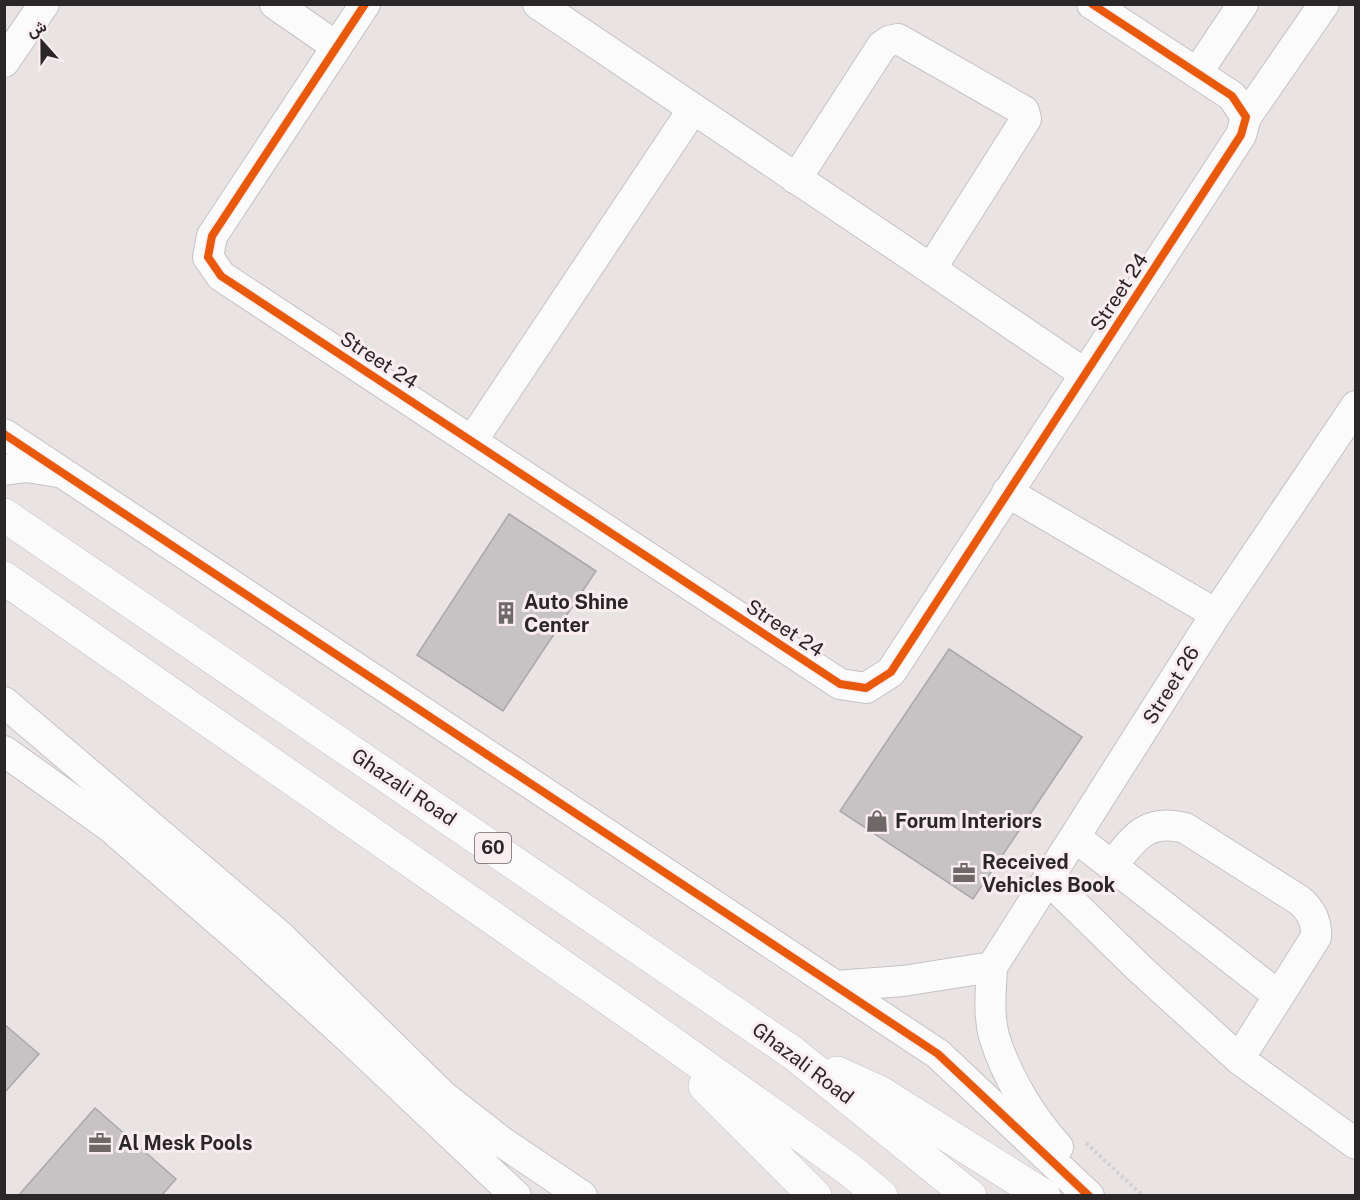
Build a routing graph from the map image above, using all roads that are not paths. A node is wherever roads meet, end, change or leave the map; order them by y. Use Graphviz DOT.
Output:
graph roads {
  1 [pos="44,4"];
  2 [pos="275,4"];
  3 [pos="365,4"];
  4 [pos="538,4"];
  5 [pos="1092,4"];
  6 [pos="1243,4"];
  7 [pos="1324,4"];
  8 [pos="337,47"];
  9 [pos="4,63"];
  10 [pos="1197,73"];
  11 [pos="693,109"];
  12 [pos="1246,117"];
  13 [pos="796,179"];
  14 [pos="931,269"];
  15 [pos="1084,374"];
  16 [pos="1356,406"];
  17 [pos="4,434"];
  18 [pos="472,441"];
  19 [pos="4,470"];
  20 [pos="64,473"];
  21 [pos="1007,492"];
  22 [pos="4,514"];
  23 [pos="4,578"];
  24 [pos="1216,614"];
  25 [pos="4,702"];
  26 [pos="4,751"];
  27 [pos="1074,837"];
  28 [pos="1112,866"];
  29 [pos="1048,879"];
  30 [pos="992,967"];
  31 [pos="835,986"];
  32 [pos="1279,996"];
  33 [pos="638,1019"];
  34 [pos="793,1053"];
  35 [pos="1239,1059"];
  36 [pos="1356,1144"];
  37 [pos="516,1196"];
  38 [pos="582,1196"];
  39 [pos="815,1196"];
  40 [pos="881,1196"];
  41 [pos="970,1196"];
  42 [pos="1044,1196"];
  43 [pos="1089,1196"];
  44 [pos="1099,1196"];
  1 -- 9 [label="street"];
  2 -- 8 [label="street"];
  3 -- 8 [label="street, Street 24"];
  4 -- 11 [label="street"];
  5 -- 10 [label="street"];
  6 -- 10 [label="street"];
  7 -- 12 [label="street, Street 24"];
  8 -- 18 [label="street, Street 24"];
  10 -- 12 [label="street"];
  11 -- 13 [label="street"];
  11 -- 18 [label="street"];
  12 -- 15 [label="street, Street 24"];
  13 -- 14 [label="street"];
  13 -- 14 [label="street"];
  14 -- 15 [label="street"];
  15 -- 21 [label="street, Street 24"];
  16 -- 24 [label="street, Street 26"];
  17 -- 20 [label="street"];
  18 -- 21 [label="street, Street 24"];
  19 -- 20 [label="street"];
  20 -- 31 [label="street"];
  21 -- 24 [label="street"];
  22 -- 34 [label="highway, Ghazali Road / 60"];
  23 -- 33 [label="highway"];
  24 -- 27 [label="street, Street 26"];
  25 -- 38 [label="street"];
  26 -- 37 [label="street"];
  27 -- 28 [label="street"];
  27 -- 29 [label="street, Street 26"];
  28 -- 32 [label="street"];
  28 -- 32 [label="street"];
  29 -- 30 [label="street, Street 26"];
  29 -- 35 [label="street"];
  30 -- 31 [label="street"];
  30 -- 44 [label="street, Street 26"];
  31 -- 43 [label="street"];
  32 -- 35 [label="street"];
  33 -- 39 [label="highway"];
  33 -- 40 [label="highway"];
  34 -- 41 [label="highway, Ghazali Road / 60"];
  34 -- 42 [label="highway"];
  35 -- 36 [label="street"];
}
